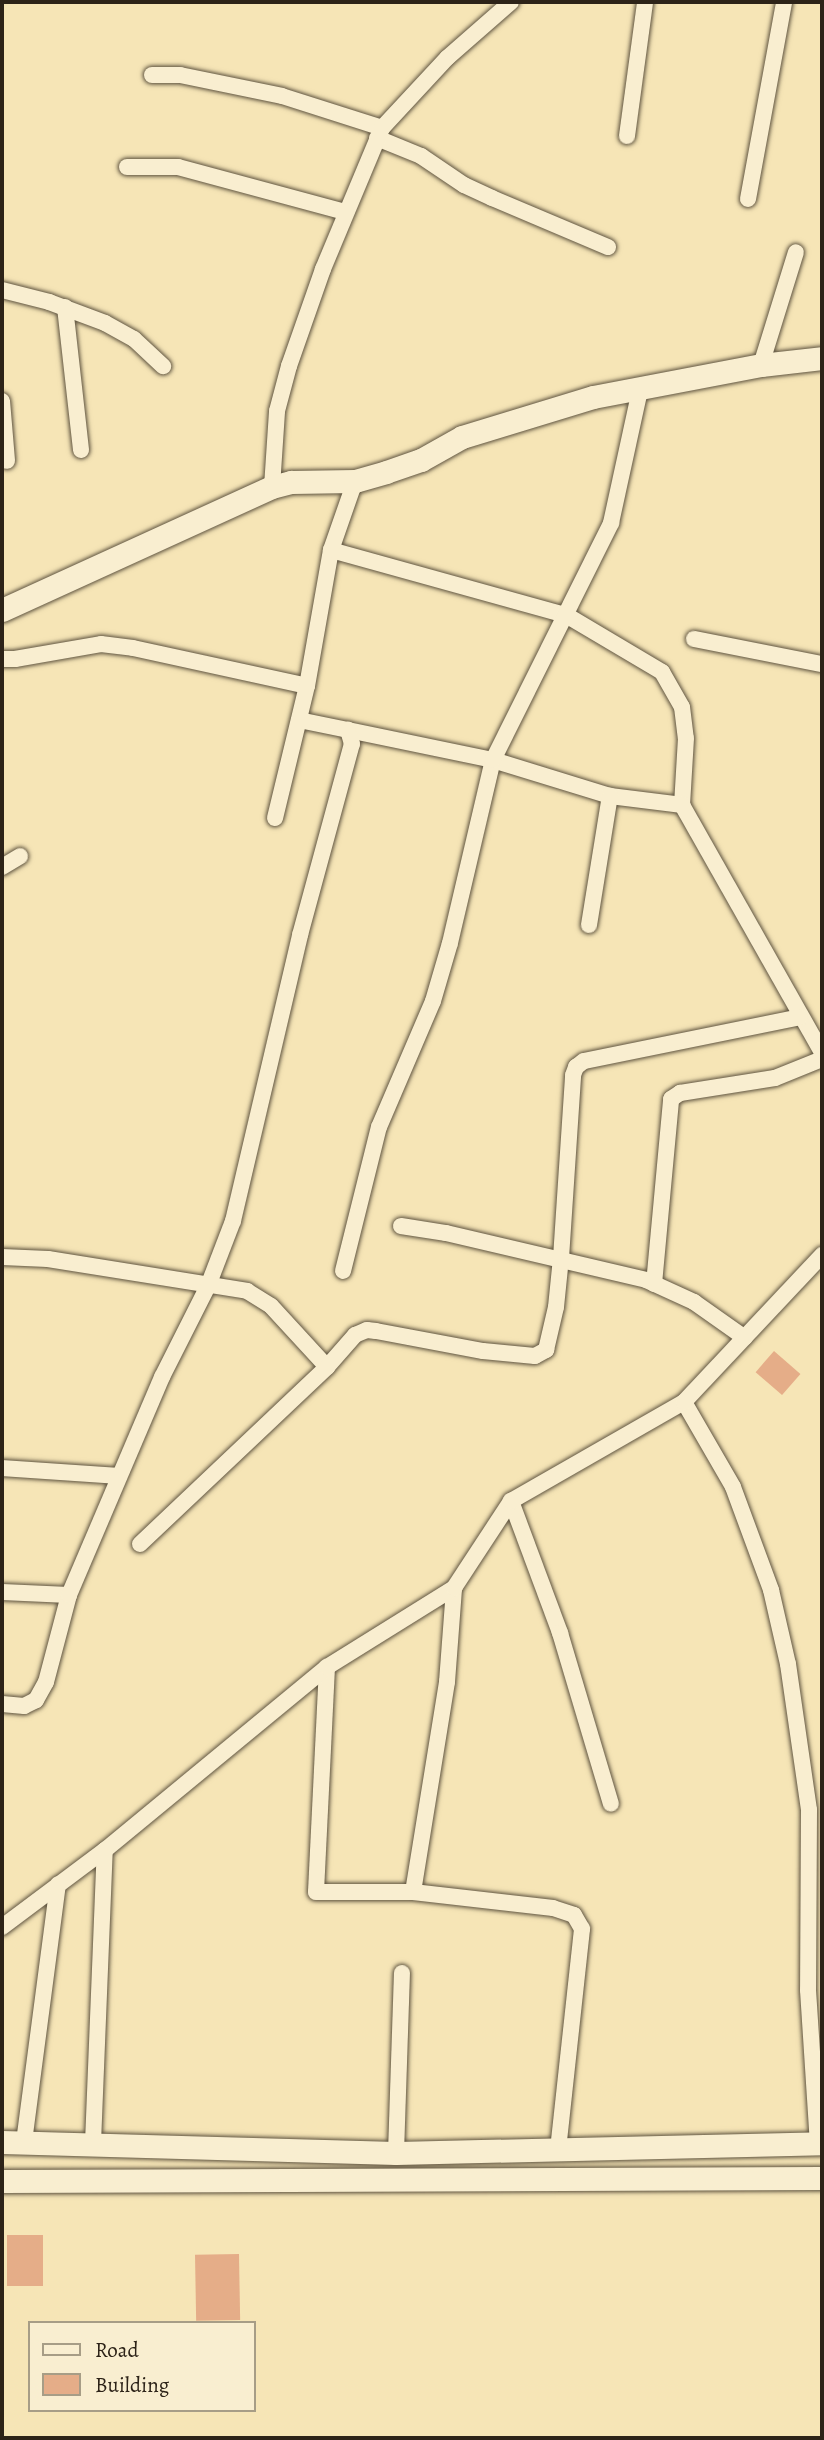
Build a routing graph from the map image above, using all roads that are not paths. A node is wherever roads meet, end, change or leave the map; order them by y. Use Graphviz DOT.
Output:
graph roads {
  1 [pos="511,2"];
  2 [pos="645,2"];
  3 [pos="785,2"];
  4 [pos="152,75"];
  5 [pos="380,133"];
  6 [pos="627,136"];
  7 [pos="127,167"];
  8 [pos="748,199"];
  9 [pos="345,212"];
  10 [pos="608,247"];
  11 [pos="796,252"];
  12 [pos="2,290"];
  13 [pos="65,307"];
  14 [pos="822,358"];
  15 [pos="761,365"];
  16 [pos="163,366"];
  17 [pos="640,390"];
  18 [pos="2,401"];
  19 [pos="81,450"];
  20 [pos="7,461"];
  21 [pos="355,481"];
  22 [pos="272,488"];
  23 [pos="331,550"];
  24 [pos="2,610"];
  25 [pos="566,615"];
  26 [pos="694,639"];
  27 [pos="2,659"];
  28 [pos="822,664"];
  29 [pos="307,686"];
  30 [pos="299,719"];
  31 [pos="348,730"];
  32 [pos="493,760"];
  33 [pos="610,796"];
  34 [pos="682,805"];
  35 [pos="275,818"];
  36 [pos="20,856"];
  37 [pos="2,867"];
  38 [pos="589,925"];
  39 [pos="800,1017"];
  40 [pos="822,1052"];
  41 [pos="822,1059"];
  42 [pos="401,1226"];
  43 [pos="822,1255"];
  44 [pos="2,1257"];
  45 [pos="561,1258"];
  46 [pos="343,1271"];
  47 [pos="654,1284"];
  48 [pos="208,1286"];
  49 [pos="745,1338"];
  50 [pos="327,1367"];
  51 [pos="684,1402"];
  52 [pos="2,1468"];
  53 [pos="120,1476"];
  54 [pos="511,1501"];
  55 [pos="140,1544"];
  56 [pos="454,1588"];
  57 [pos="2,1592"];
  58 [pos="69,1595"];
  59 [pos="327,1667"];
  60 [pos="2,1704"];
  61 [pos="611,1804"];
  62 [pos="105,1850"];
  63 [pos="58,1884"];
  64 [pos="413,1892"];
  65 [pos="2,1927"];
  66 [pos="816,1943"];
  67 [pos="402,1973"];
  68 [pos="13,2142"];
  69 [pos="93,2143"];
  70 [pos="820,2143"];
  71 [pos="558,2150"];
  72 [pos="396,2153"];
  73 [pos="822,2178"];
  74 [pos="2,2181"];
  1 -- 5 [label="street"];
  2 -- 6 [label="street"];
  3 -- 8 [label="street"];
  4 -- 5 [label="street"];
  5 -- 9 [label="street"];
  5 -- 10 [label="street"];
  7 -- 9 [label="street"];
  9 -- 22 [label="street"];
  11 -- 15 [label="street"];
  12 -- 13 [label="street"];
  13 -- 16 [label="street"];
  13 -- 19 [label="street"];
  14 -- 15 [label="main road"];
  15 -- 17 [label="main road"];
  17 -- 21 [label="main road"];
  17 -- 25 [label="street"];
  18 -- 20 [label="street"];
  21 -- 22 [label="main road"];
  21 -- 23 [label="street"];
  22 -- 24 [label="main road"];
  23 -- 25 [label="street"];
  23 -- 29 [label="street"];
  25 -- 32 [label="street"];
  25 -- 34 [label="street"];
  26 -- 28 [label="street"];
  27 -- 29 [label="street"];
  29 -- 30 [label="street"];
  30 -- 31 [label="street"];
  30 -- 35 [label="street"];
  31 -- 32 [label="street"];
  31 -- 48 [label="street"];
  32 -- 33 [label="street"];
  32 -- 46 [label="street"];
  33 -- 34 [label="street"];
  33 -- 38 [label="street"];
  34 -- 39 [label="street"];
  36 -- 37 [label="street"];
  39 -- 40 [label="street"];
  39 -- 45 [label="street"];
  41 -- 47 [label="street"];
  42 -- 45 [label="street"];
  43 -- 49 [label="street"];
  44 -- 48 [label="street"];
  45 -- 47 [label="street"];
  45 -- 50 [label="street"];
  47 -- 49 [label="street"];
  48 -- 50 [label="street"];
  48 -- 53 [label="street"];
  49 -- 51 [label="street"];
  50 -- 55 [label="street"];
  51 -- 54 [label="street"];
  51 -- 66 [label="street"];
  52 -- 53 [label="street"];
  53 -- 58 [label="street"];
  54 -- 56 [label="street"];
  54 -- 61 [label="street"];
  56 -- 59 [label="street"];
  56 -- 64 [label="street"];
  57 -- 58 [label="street"];
  58 -- 60 [label="street"];
  59 -- 62 [label="street"];
  59 -- 64 [label="street"];
  62 -- 63 [label="street"];
  62 -- 69 [label="street"];
  63 -- 65 [label="street"];
  63 -- 68 [label="street"];
  64 -- 71 [label="street"];
  66 -- 70 [label="street"];
  67 -- 72 [label="street"];
  68 -- 69 [label="main road"];
  69 -- 72 [label="main road"];
  70 -- 71 [label="main road"];
  71 -- 72 [label="main road"];
  73 -- 74 [label="main road"];
}
